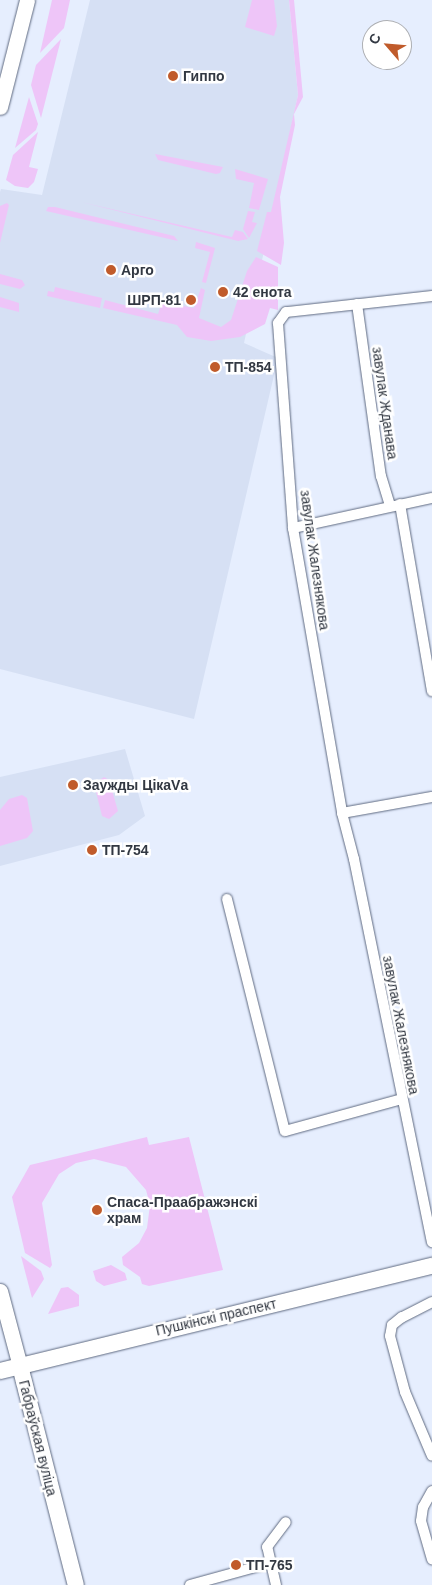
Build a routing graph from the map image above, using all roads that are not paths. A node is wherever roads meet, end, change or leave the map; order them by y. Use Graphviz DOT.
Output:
graph roads {
  1 [pos="27,0"];
  2 [pos="0,107"];
  3 [pos="432,296"];
  4 [pos="357,304"];
  5 [pos="432,498"];
  6 [pos="395,505"];
  7 [pos="293,528"];
  8 [pos="432,691"];
  9 [pos="432,797"];
  10 [pos="342,813"];
  11 [pos="226,899"];
  12 [pos="402,1100"];
  13 [pos="431,1237"];
  14 [pos="432,1266"];
  15 [pos="0,1291"];
  16 [pos="432,1302"];
  17 [pos="20,1366"];
  18 [pos="0,1370"];
  19 [pos="432,1456"];
  20 [pos="432,1491"];
  21 [pos="286,1522"];
  22 [pos="432,1559"];
  23 [pos="270,1563"];
  24 [pos="76,1585"];
  25 [pos="190,1585"];
  26 [pos="276,1585"];
  1 -- 2 [label="main road"];
  3 -- 4 [label="street"];
  4 -- 6 [label="street, завулак Жданава"];
  4 -- 7 [label="street, завулак Жалезнякова"];
  5 -- 6 [label="street"];
  6 -- 7 [label="street"];
  6 -- 8 [label="street, завулак Жданава"];
  7 -- 10 [label="street, завулак Жалезнякова"];
  9 -- 10 [label="street"];
  10 -- 12 [label="street, завулак Жалезнякова"];
  11 -- 12 [label="street"];
  12 -- 13 [label="street, завулак Жалезнякова"];
  14 -- 17 [label="main road, Пушкінскі праспект"];
  15 -- 17 [label="main road, Габраўская вуліца"];
  16 -- 19 [label="street"];
  17 -- 18 [label="main road, Пушкінскі праспект"];
  17 -- 24 [label="main road, Габраўская вуліца"];
  20 -- 22 [label="street"];
  21 -- 23 [label="street"];
  23 -- 25 [label="street"];
  23 -- 26 [label="street"];
}
